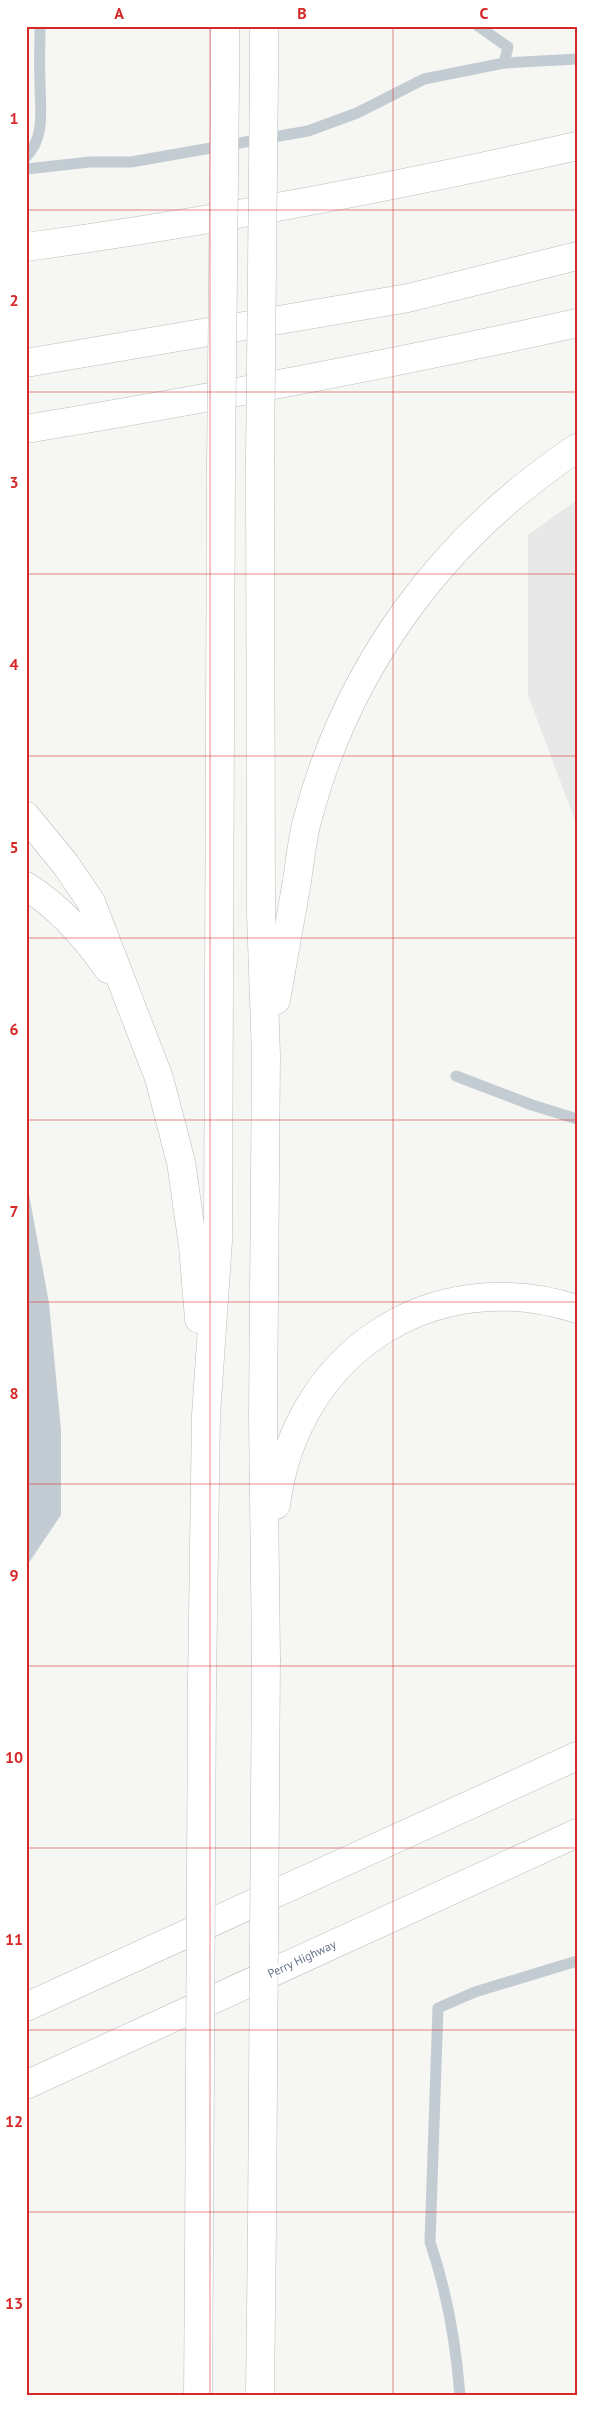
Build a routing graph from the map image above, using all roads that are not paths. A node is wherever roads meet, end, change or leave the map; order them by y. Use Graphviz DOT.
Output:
graph roads {
  1 [pos="225,26"];
  2 [pos="264,26"];
  3 [pos="577,146"];
  4 [pos="26,247"];
  5 [pos="577,256"];
  6 [pos="577,323"];
  7 [pos="26,363"];
  8 [pos="26,429"];
  9 [pos="577,448"];
  10 [pos="26,816"];
  11 [pos="26,886"];
  12 [pos="133,1005"];
  13 [pos="266,1055"];
  14 [pos="577,1309"];
  15 [pos="206,1415"];
  16 [pos="267,1579"];
  17 [pos="577,1756"];
  18 [pos="577,1833"];
  19 [pos="34,2002"];
  20 [pos="26,2085"];
  21 [pos="198,2396"];
  22 [pos="260,2396"];
  1 -- 15 [label="highway, bridge"];
  2 -- 13 [label="highway, bridge"];
  3 -- 4 [label="highway"];
  5 -- 7 [label="highway"];
  6 -- 8 [label="highway"];
  9 -- 13 [label="highway"];
  10 -- 12 [label="highway"];
  11 -- 12 [label="highway"];
  12 -- 15 [label="highway"];
  13 -- 16 [label="highway"];
  14 -- 16 [label="highway"];
  15 -- 21 [label="highway, bridge"];
  16 -- 22 [label="highway, bridge"];
  17 -- 19 [label="highway"];
  18 -- 20 [label="highway, Perry Highway"];
}
